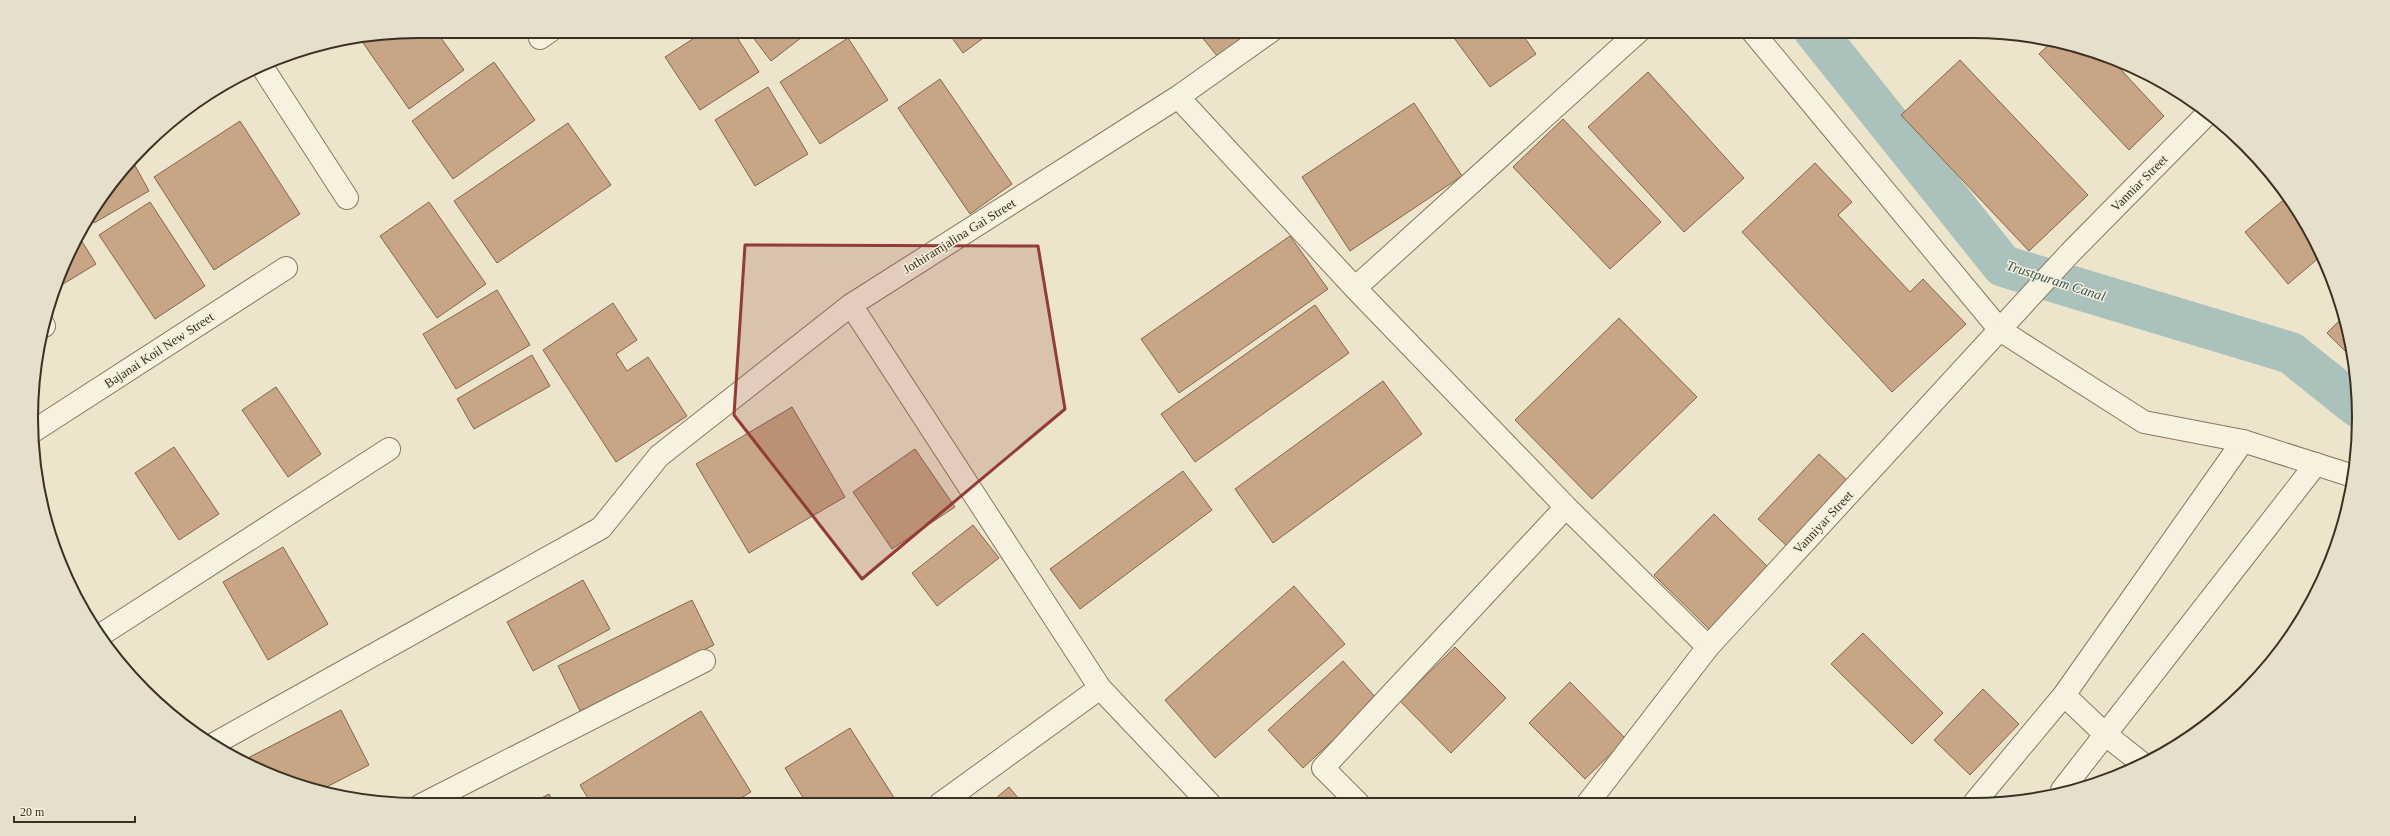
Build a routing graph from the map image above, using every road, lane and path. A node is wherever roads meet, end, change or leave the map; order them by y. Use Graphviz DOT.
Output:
graph roads {
  1 [pos="1261,38"];
  2 [pos="1631,38"];
  3 [pos="1758,38"];
  4 [pos="265,71"];
  5 [pos="1178,97"];
  6 [pos="2204,117"];
  7 [pos="347,198"];
  8 [pos="2070,253"];
  9 [pos="286,268"];
  10 [pos="1355,288"];
  11 [pos="851,305"];
  12 [pos="2000,330"];
  13 [pos="38,428"];
  14 [pos="2242,441"];
  15 [pos="389,449"];
  16 [pos="2316,464"];
  17 [pos="2348,474"];
  18 [pos="1566,507"];
  19 [pos="105,632"];
  20 [pos="1708,647"];
  21 [pos="704,661"];
  22 [pos="1100,688"];
  23 [pos="2064,695"];
  24 [pos="2106,734"];
  25 [pos="219,741"];
  26 [pos="2138,760"];
  27 [pos="2065,786"];
  28 [pos="435,798"];
  29 [pos="948,798"];
  30 [pos="1204,798"];
  31 [pos="1353,798"];
  32 [pos="1592,798"];
  33 [pos="1979,798"];
  1 -- 5 [label="street, Jothiramjalina Gai Street"];
  2 -- 10 [label="street"];
  3 -- 12 [label="street"];
  4 -- 7 [label="street"];
  5 -- 10 [label="street"];
  5 -- 11 [label="street, Jothiramjalina Gai Street"];
  6 -- 8 [label="street, Vanniar Street"];
  8 -- 12 [label="street, Vanniyar Street"];
  9 -- 13 [label="street, Bajanai Koil New Street"];
  10 -- 18 [label="street"];
  11 -- 22 [label="street"];
  11 -- 25 [label="street, Jothiramjalina Gai Street"];
  12 -- 14 [label="street"];
  12 -- 20 [label="street, Vanniyar Street"];
  14 -- 16 [label="street"];
  14 -- 23 [label="street"];
  15 -- 19 [label="street"];
  16 -- 17 [label="street"];
  16 -- 24 [label="street"];
  18 -- 20 [label="street"];
  18 -- 31 [label="street"];
  20 -- 32 [label="street, Vanniyar Street"];
  21 -- 28 [label="street"];
  22 -- 29 [label="street"];
  22 -- 30 [label="street"];
  23 -- 24 [label="street"];
  23 -- 33 [label="street"];
  24 -- 26 [label="street"];
  24 -- 27 [label="street"];
}
